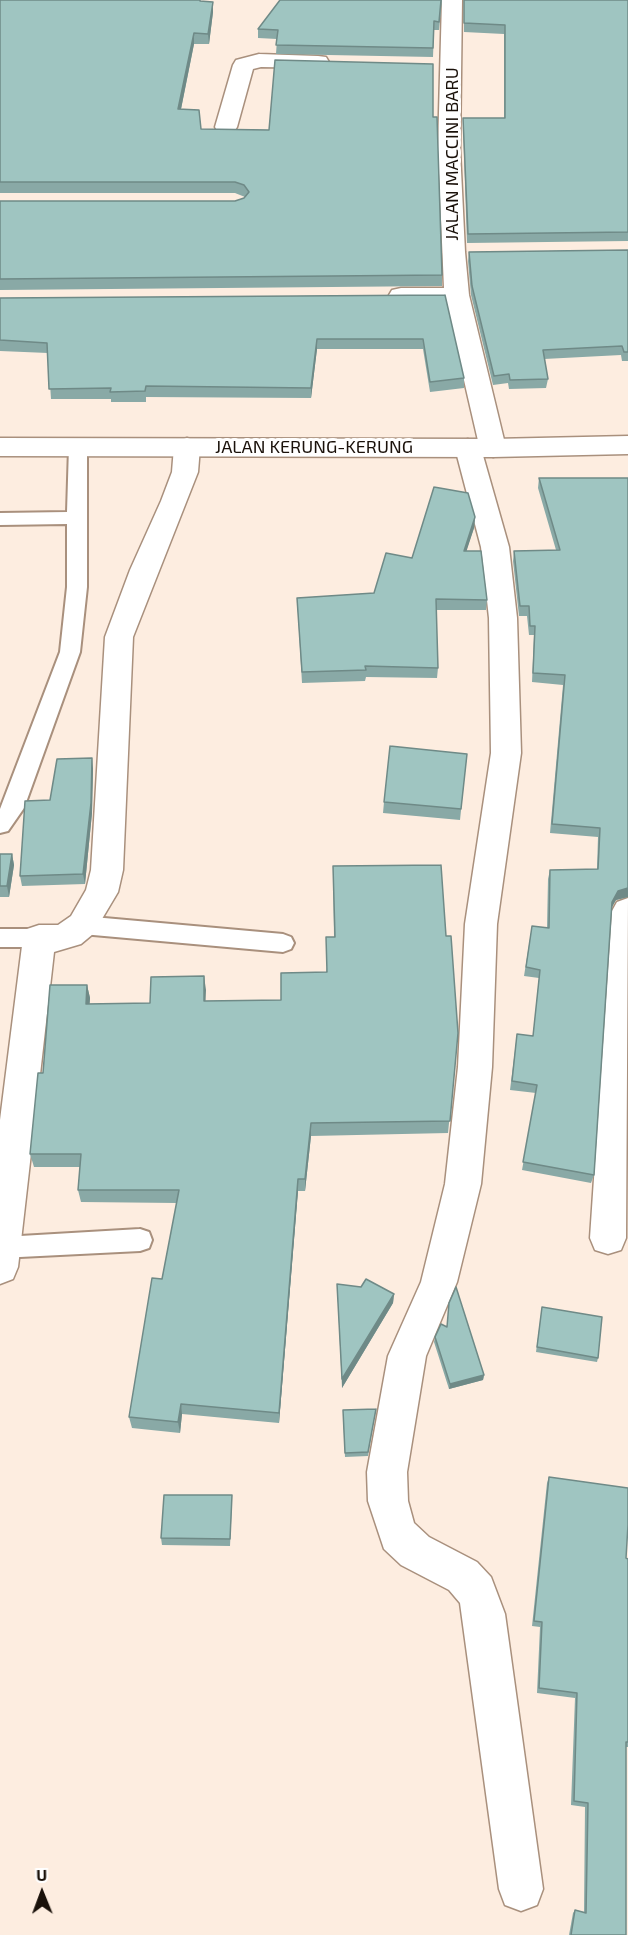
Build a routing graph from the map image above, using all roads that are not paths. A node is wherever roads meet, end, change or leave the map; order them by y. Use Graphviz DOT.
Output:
graph roads {
  1 [pos="452,0"];
  2 [pos="339,63"];
  3 [pos="226,127"];
  4 [pos="457,295"];
  5 [pos="375,296"];
  6 [pos="628,445"];
  7 [pos="0,447"];
  8 [pos="78,447"];
  9 [pos="187,447"];
  10 [pos="481,448"];
  11 [pos="76,518"];
  12 [pos="0,519"];
  13 [pos="0,825"];
  14 [pos="628,911"];
  15 [pos="82,925"];
  16 [pos="0,938"];
  17 [pos="39,938"];
  18 [pos="283,943"];
  19 [pos="608,1238"];
  20 [pos="140,1240"];
  21 [pos="1,1258"];
  22 [pos="521,1889"];
  1 -- 4 [label="street, JALAN MACCINI BARU"];
  2 -- 3 [label="street"];
  4 -- 5 [label="street"];
  4 -- 10 [label="street, JALAN MACCINI BARU"];
  6 -- 10 [label="street, JALAN KERUNG-KERUNG"];
  7 -- 8 [label="street, JALAN KERUNG-KERUNG"];
  8 -- 9 [label="street, JALAN KERUNG-KERUNG"];
  8 -- 11 [label="lane"];
  9 -- 10 [label="street, JALAN KERUNG-KERUNG"];
  9 -- 15 [label="street"];
  10 -- 22 [label="street, JALAN MACCINI BARU"];
  11 -- 12 [label="lane"];
  11 -- 13 [label="lane"];
  14 -- 19 [label="street"];
  15 -- 17 [label="street"];
  15 -- 18 [label="lane"];
  16 -- 17 [label="lane"];
  17 -- 21 [label="street"];
  20 -- 21 [label="lane"];
}
